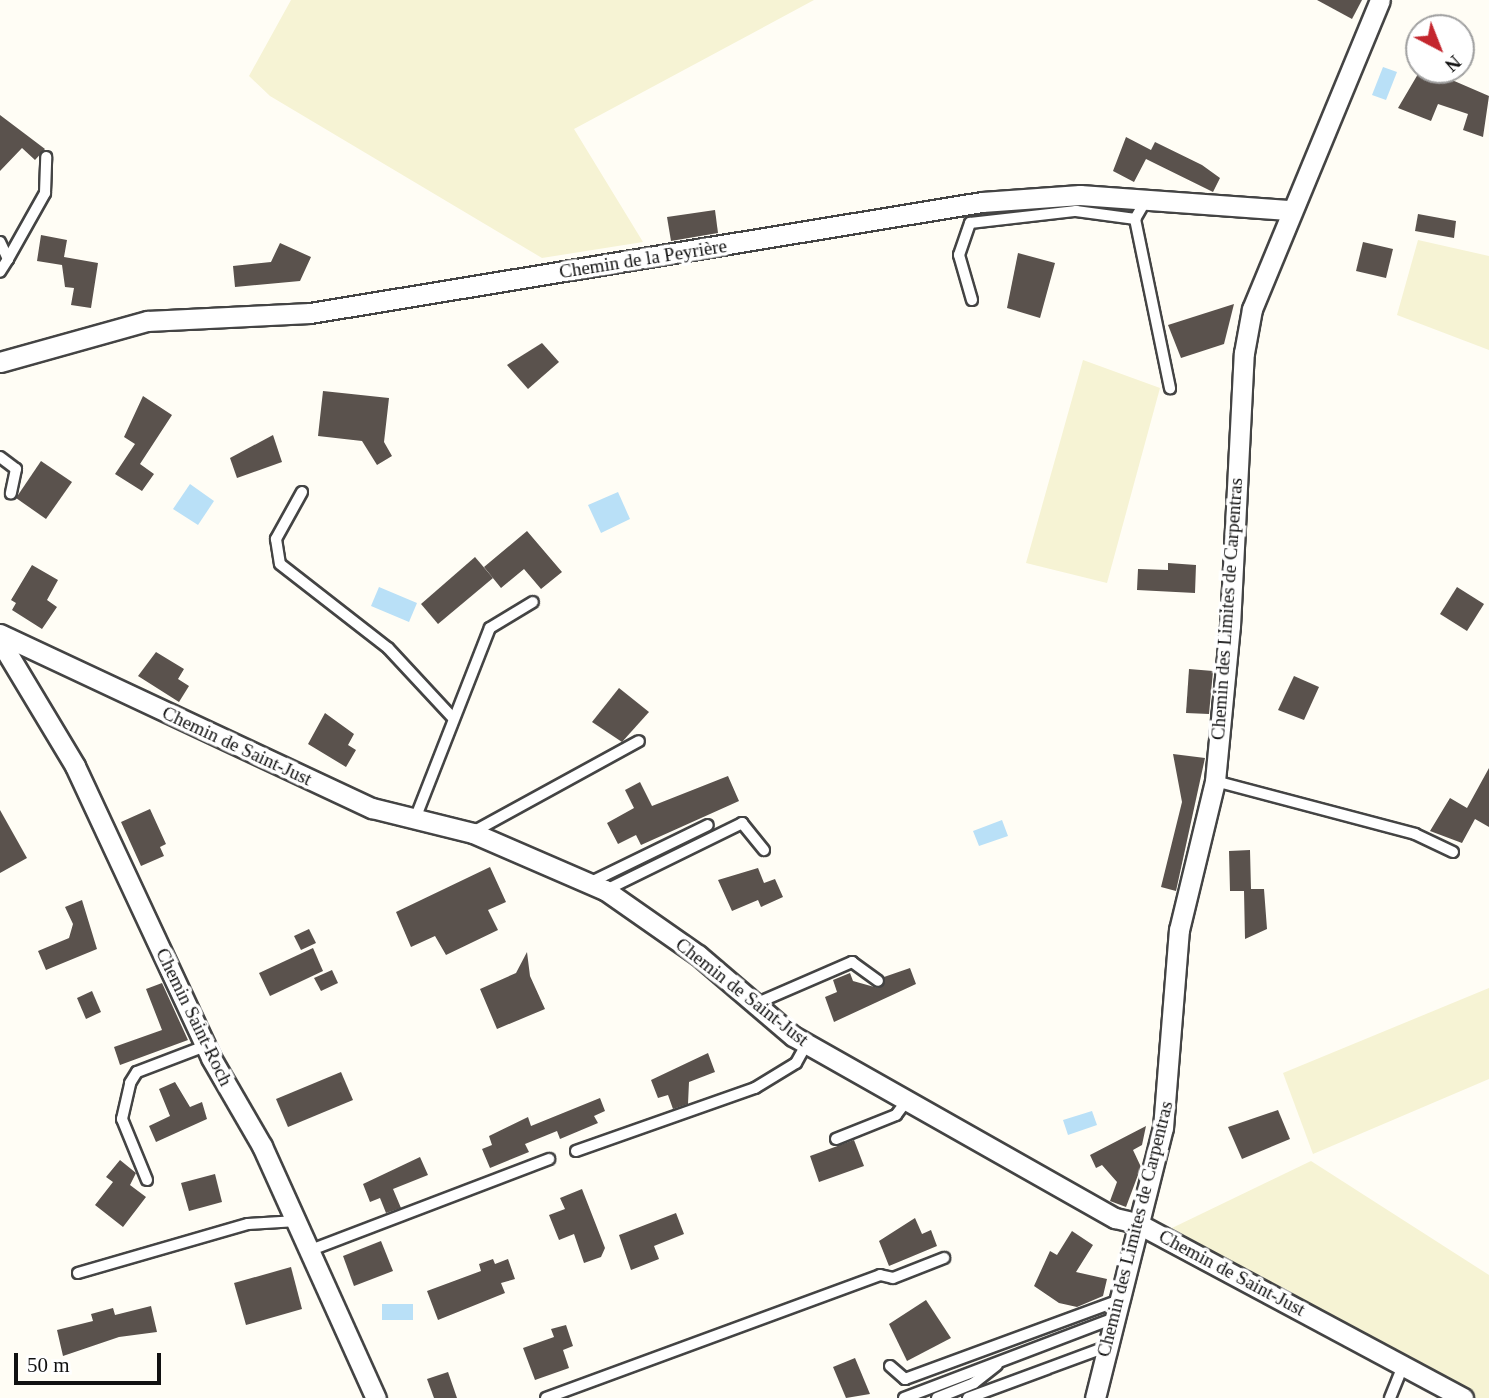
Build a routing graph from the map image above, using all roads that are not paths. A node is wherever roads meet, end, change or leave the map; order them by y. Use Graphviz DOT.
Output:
graph roads {
  1 [pos="1380,0"];
  2 [pos="46,157"];
  3 [pos="1147,199"];
  4 [pos="1291,210"];
  5 [pos="1135,219"];
  6 [pos="0,242"];
  7 [pos="8,259"];
  8 [pos="0,272"];
  9 [pos="972,300"];
  10 [pos="0,362"];
  11 [pos="1170,388"];
  12 [pos="0,457"];
  13 [pos="302,492"];
  14 [pos="11,493"];
  15 [pos="533,602"];
  16 [pos="0,634"];
  17 [pos="0,641"];
  18 [pos="453,718"];
  19 [pos="639,741"];
  20 [pos="1214,780"];
  21 [pos="415,819"];
  22 [pos="708,825"];
  23 [pos="473,833"];
  24 [pos="764,850"];
  25 [pos="1453,852"];
  26 [pos="597,887"];
  27 [pos="878,981"];
  28 [pos="754,1004"];
  29 [pos="807,1044"];
  30 [pos="205,1046"];
  31 [pos="908,1099"];
  32 [pos="836,1139"];
  33 [pos="576,1151"];
  34 [pos="549,1159"];
  35 [pos="147,1181"];
  36 [pos="298,1221"];
  37 [pos="1137,1223"];
  38 [pos="311,1250"];
  39 [pos="944,1258"];
  40 [pos="78,1273"];
  41 [pos="1114,1310"];
  42 [pos="1106,1347"];
  43 [pos="1003,1360"];
  44 [pos="1404,1363"];
  45 [pos="890,1366"];
  46 [pos="376,1398"];
  47 [pos="546,1398"];
  48 [pos="904,1398"];
  49 [pos="937,1398"];
  50 [pos="968,1398"];
  51 [pos="1095,1398"];
  52 [pos="1390,1398"];
  53 [pos="1463,1398"];
  1 -- 4 [label="street, Chemin des Limites de Carpentras"];
  2 -- 7 [label="lane"];
  3 -- 4 [label="street, Chemin de la Peyrière"];
  3 -- 5 [label="lane"];
  3 -- 10 [label="street, Chemin de la Peyrière"];
  4 -- 20 [label="street, Chemin des Limites de Carpentras"];
  5 -- 9 [label="lane"];
  5 -- 11 [label="lane"];
  6 -- 7 [label="lane"];
  7 -- 8 [label="lane"];
  12 -- 14 [label="lane"];
  13 -- 18 [label="lane"];
  15 -- 18 [label="lane"];
  16 -- 21 [label="street, Chemin de Saint-Just"];
  17 -- 30 [label="street, Chemin Saint-Roch"];
  18 -- 21 [label="lane"];
  19 -- 23 [label="lane"];
  20 -- 25 [label="lane"];
  20 -- 37 [label="street, Chemin des Limites de Carpentras"];
  21 -- 23 [label="street, Chemin de Saint-Just"];
  22 -- 26 [label="lane"];
  23 -- 26 [label="street, Chemin de Saint-Just"];
  24 -- 26 [label="lane"];
  26 -- 28 [label="street, Chemin de Saint-Just"];
  27 -- 28 [label="lane"];
  28 -- 29 [label="street, Chemin de Saint-Just"];
  29 -- 31 [label="street, Chemin de Saint-Just"];
  29 -- 33 [label="lane"];
  30 -- 35 [label="lane"];
  30 -- 36 [label="street, Chemin Saint-Roch"];
  31 -- 32 [label="lane"];
  31 -- 37 [label="street, Chemin de Saint-Just"];
  34 -- 38 [label="lane"];
  36 -- 38 [label="street, Chemin Saint-Roch"];
  36 -- 40 [label="lane"];
  37 -- 41 [label="street, Chemin des Limites de Carpentras"];
  37 -- 44 [label="street, Chemin de Saint-Just"];
  38 -- 46 [label="street, Chemin Saint-Roch"];
  39 -- 47 [label="lane"];
  41 -- 42 [label="street, Chemin des Limites de Carpentras"];
  41 -- 43 [label="lane"];
  41 -- 45 [label="lane"];
  42 -- 50 [label="lane"];
  42 -- 51 [label="street, Chemin des Limites de Carpentras"];
  43 -- 48 [label="lane"];
  43 -- 49 [label="lane"];
  44 -- 52 [label="lane"];
  44 -- 53 [label="street, Chemin de Saint-Just"];
}
